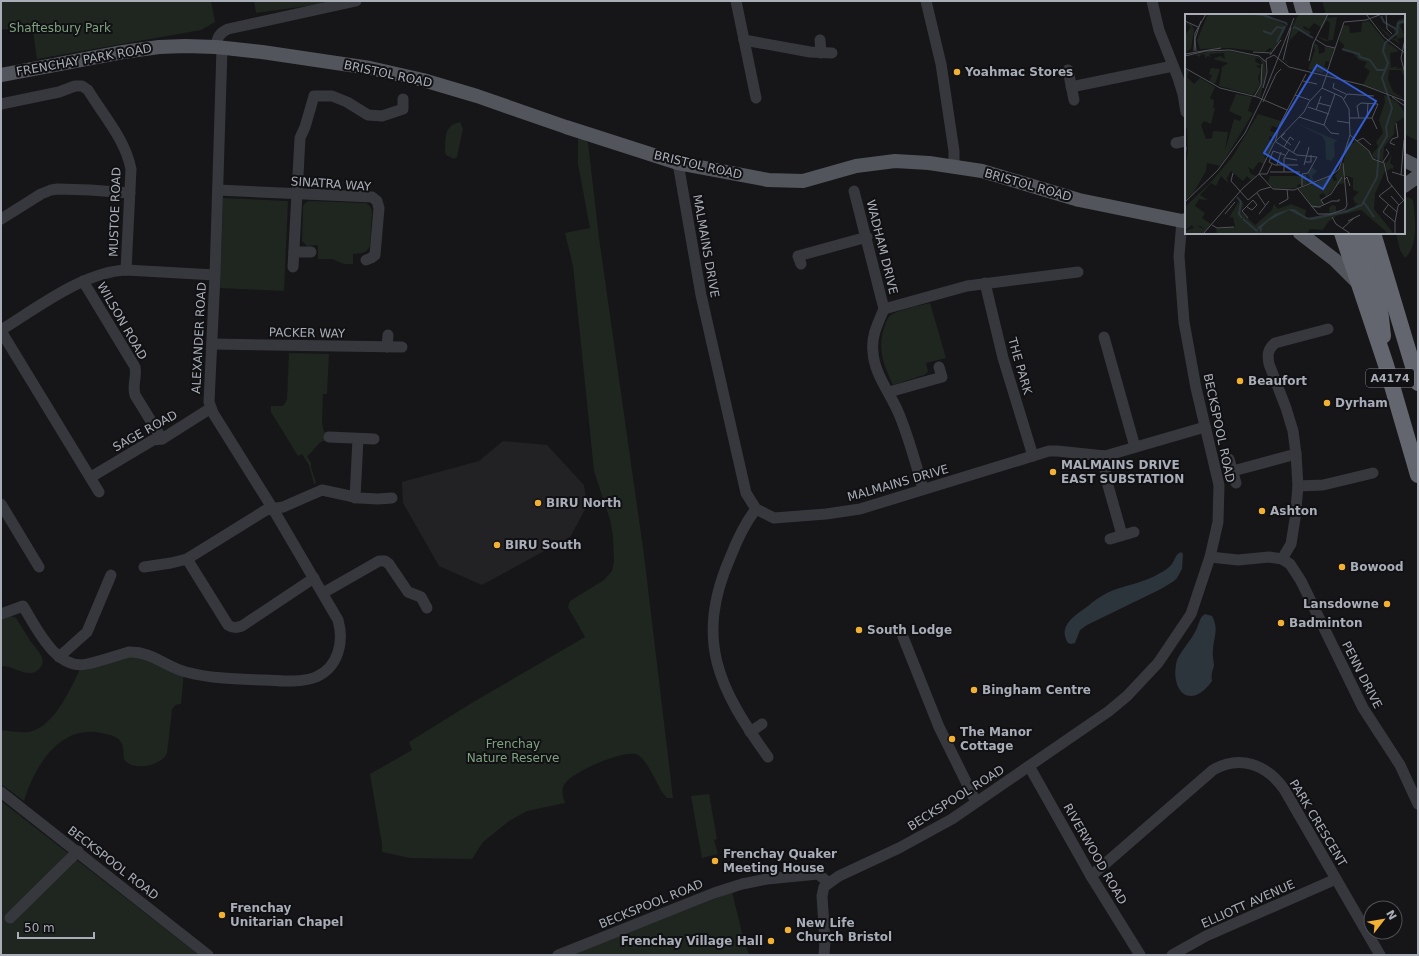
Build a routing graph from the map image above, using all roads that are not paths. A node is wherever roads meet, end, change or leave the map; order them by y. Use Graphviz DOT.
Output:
graph roads {
  1 [pos="356,1"];
  2 [pos="736,1"];
  3 [pos="926,1"];
  4 [pos="1152,1"];
  5 [pos="1277,1"];
  6 [pos="1301,1"];
  7 [pos="1281,14"];
  8 [pos="1305,14"];
  9 [pos="744,40"];
  10 [pos="820,40"];
  11 [pos="219,48"];
  12 [pos="1173,66"];
  13 [pos="1068,70"];
  14 [pos="1,75"];
  15 [pos="1071,87"];
  16 [pos="756,98"];
  17 [pos="403,99"];
  18 [pos="1074,100"];
  19 [pos="1,104"];
  20 [pos="1185,106"];
  21 [pos="1405,161"];
  22 [pos="678,163"];
  23 [pos="954,166"];
  24 [pos="1405,168"];
  25 [pos="1418,168"];
  26 [pos="1418,174"];
  27 [pos="1405,180"];
  28 [pos="1405,185"];
  29 [pos="218,190"];
  30 [pos="854,191"];
  31 [pos="130,193"];
  32 [pos="297,194"];
  33 [pos="1,219"];
  34 [pos="1184,220"];
  35 [pos="1301,234"];
  36 [pos="1342,234"];
  37 [pos="1357,234"];
  38 [pos="1373,234"];
  39 [pos="867,237"];
  40 [pos="294,252"];
  41 [pos="311,252"];
  42 [pos="366,260"];
  43 [pos="801,264"];
  44 [pos="293,267"];
  45 [pos="126,270"];
  46 [pos="1078,272"];
  47 [pos="215,275"];
  48 [pos="83,281"];
  49 [pos="985,283"];
  50 [pos="1358,283"];
  51 [pos="884,309"];
  52 [pos="1328,328"];
  53 [pos="1,330"];
  54 [pos="388,335"];
  55 [pos="1104,337"];
  56 [pos="212,344"];
  57 [pos="387,347"];
  58 [pos="402,347"];
  59 [pos="1386,365"];
  60 [pos="939,367"];
  61 [pos="1418,383"];
  62 [pos="889,392"];
  63 [pos="211,408"];
  64 [pos="1205,427"];
  65 [pos="329,437"];
  66 [pos="162,439"];
  67 [pos="358,439"];
  68 [pos="374,439"];
  69 [pos="1135,447"];
  70 [pos="1296,454"];
  71 [pos="1033,456"];
  72 [pos="1103,456"];
  73 [pos="1229,459"];
  74 [pos="1233,471"];
  75 [pos="1373,473"];
  76 [pos="1418,475"];
  77 [pos="91,477"];
  78 [pos="1236,484"];
  79 [pos="1298,486"];
  80 [pos="924,489"];
  81 [pos="99,492"];
  82 [pos="355,498"];
  83 [pos="392,498"];
  84 [pos="1,504"];
  85 [pos="273,509"];
  86 [pos="756,510"];
  87 [pos="1134,532"];
  88 [pos="1122,535"];
  89 [pos="1110,539"];
  90 [pos="1210,557"];
  91 [pos="187,559"];
  92 [pos="1282,559"];
  93 [pos="39,567"];
  94 [pos="144,567"];
  95 [pos="111,575"];
  96 [pos="314,578"];
  97 [pos="324,595"];
  98 [pos="427,608"];
  99 [pos="1,614"];
  100 [pos="903,637"];
  101 [pos="59,657"];
  102 [pos="762,724"];
  103 [pos="750,732"];
  104 [pos="768,757"];
  105 [pos="1029,766"];
  106 [pos="1,792"];
  107 [pos="976,802"];
  108 [pos="1418,804"];
  109 [pos="78,852"];
  110 [pos="1091,876"];
  111 [pos="1336,879"];
  112 [pos="828,883"];
  113 [pos="10,918"];
  114 [pos="208,955"];
  115 [pos="558,955"];
  116 [pos="824,955"];
  117 [pos="1140,955"];
  118 [pos="1172,955"];
  119 [pos="1380,955"];
  1 -- 11 [label="street"];
  2 -- 9 [label="street"];
  3 -- 23 [label="street"];
  4 -- 12 [label="street"];
  5 -- 7 [label="highway"];
  6 -- 8 [label="highway"];
  9 -- 10 [label="street"];
  9 -- 16 [label="street"];
  11 -- 14 [label="main road, FRENCHAY PARK ROAD"];
  11 -- 22 [label="main road, BRISTOL ROAD"];
  11 -- 29 [label="street, ALEXANDER ROAD"];
  12 -- 15 [label="street"];
  12 -- 20 [label="street"];
  13 -- 15 [label="street"];
  15 -- 18 [label="street"];
  17 -- 32 [label="street"];
  19 -- 31 [label="street, MUSTOE ROAD"];
  21 -- 25 [label="main road"];
  22 -- 23 [label="main road, BRISTOL ROAD"];
  22 -- 86 [label="street, MALMAINS DRIVE"];
  23 -- 34 [label="main road, BRISTOL ROAD"];
  24 -- 25 [label="main road"];
  26 -- 27 [label="main road"];
  26 -- 28 [label="main road"];
  29 -- 32 [label="street, SINATRA WAY"];
  29 -- 47 [label="street, ALEXANDER ROAD"];
  30 -- 39 [label="street, WADHAM DRIVE"];
  31 -- 33 [label="street"];
  31 -- 45 [label="street, MUSTOE ROAD"];
  32 -- 40 [label="street"];
  32 -- 42 [label="street, SINATRA WAY"];
  34 -- 64 [label="street, BECKSPOOL ROAD"];
  35 -- 50 [label="main road"];
  36 -- 50 [label="highway, A4174"];
  37 -- 59 [label="highway, A4174"];
  38 -- 61 [label="highway, A4174"];
  39 -- 43 [label="street"];
  39 -- 51 [label="street, WADHAM DRIVE"];
  40 -- 41 [label="street"];
  40 -- 44 [label="street"];
  45 -- 47 [label="street"];
  45 -- 48 [label="street"];
  46 -- 49 [label="street"];
  47 -- 56 [label="street, ALEXANDER ROAD"];
  48 -- 53 [label="street"];
  48 -- 66 [label="street, WILSON ROAD"];
  49 -- 51 [label="street"];
  49 -- 71 [label="street, THE PARK"];
  50 -- 59 [label="highway, A4174"];
  51 -- 62 [label="street, WADHAM DRIVE"];
  52 -- 70 [label="street"];
  53 -- 77 [label="street"];
  54 -- 57 [label="street"];
  55 -- 69 [label="street"];
  56 -- 57 [label="street, PACKER WAY"];
  56 -- 63 [label="street, ALEXANDER ROAD"];
  57 -- 58 [label="street, PACKER WAY"];
  59 -- 76 [label="highway, A4174"];
  60 -- 62 [label="street"];
  62 -- 80 [label="street, WADHAM DRIVE"];
  63 -- 66 [label="street, SAGE ROAD"];
  63 -- 85 [label="street, ALEXANDER ROAD"];
  64 -- 69 [label="street, MALMAINS DRIVE"];
  64 -- 90 [label="street, BECKSPOOL ROAD"];
  65 -- 67 [label="street"];
  66 -- 77 [label="street, SAGE ROAD"];
  67 -- 68 [label="street"];
  67 -- 82 [label="street"];
  69 -- 72 [label="street, MALMAINS DRIVE"];
  70 -- 74 [label="street"];
  70 -- 79 [label="street"];
  71 -- 72 [label="street, MALMAINS DRIVE"];
  71 -- 80 [label="street, MALMAINS DRIVE"];
  72 -- 88 [label="street"];
  73 -- 74 [label="street"];
  74 -- 78 [label="street"];
  75 -- 79 [label="street"];
  77 -- 81 [label="street"];
  79 -- 92 [label="street"];
  80 -- 86 [label="street, MALMAINS DRIVE"];
  82 -- 83 [label="street"];
  82 -- 85 [label="street"];
  84 -- 93 [label="street"];
  85 -- 91 [label="street"];
  85 -- 96 [label="street, ALEXANDER ROAD"];
  86 -- 103 [label="street"];
  87 -- 88 [label="street"];
  88 -- 89 [label="street"];
  90 -- 92 [label="street"];
  90 -- 105 [label="street, BECKSPOOL ROAD"];
  91 -- 94 [label="street"];
  91 -- 96 [label="street"];
  92 -- 108 [label="street, PENN DRIVE"];
  95 -- 101 [label="street"];
  96 -- 97 [label="street, ALEXANDER ROAD"];
  97 -- 98 [label="street"];
  97 -- 101 [label="street, ALEXANDER ROAD"];
  99 -- 101 [label="street"];
  100 -- 107 [label="street"];
  102 -- 103 [label="street"];
  103 -- 104 [label="street"];
  105 -- 107 [label="street, BECKSPOOL ROAD"];
  105 -- 110 [label="street, RIVERWOOD ROAD"];
  106 -- 109 [label="street, BECKSPOOL ROAD"];
  107 -- 112 [label="street, BECKSPOOL ROAD"];
  109 -- 113 [label="street"];
  109 -- 114 [label="street, BECKSPOOL ROAD"];
  110 -- 111 [label="street, PARK CRESCENT"];
  110 -- 117 [label="street, RIVERWOOD ROAD"];
  111 -- 118 [label="street, ELLIOTT AVENUE"];
  111 -- 119 [label="street, PARK CRESCENT"];
  112 -- 115 [label="street, BECKSPOOL ROAD"];
  112 -- 116 [label="street"];
}
